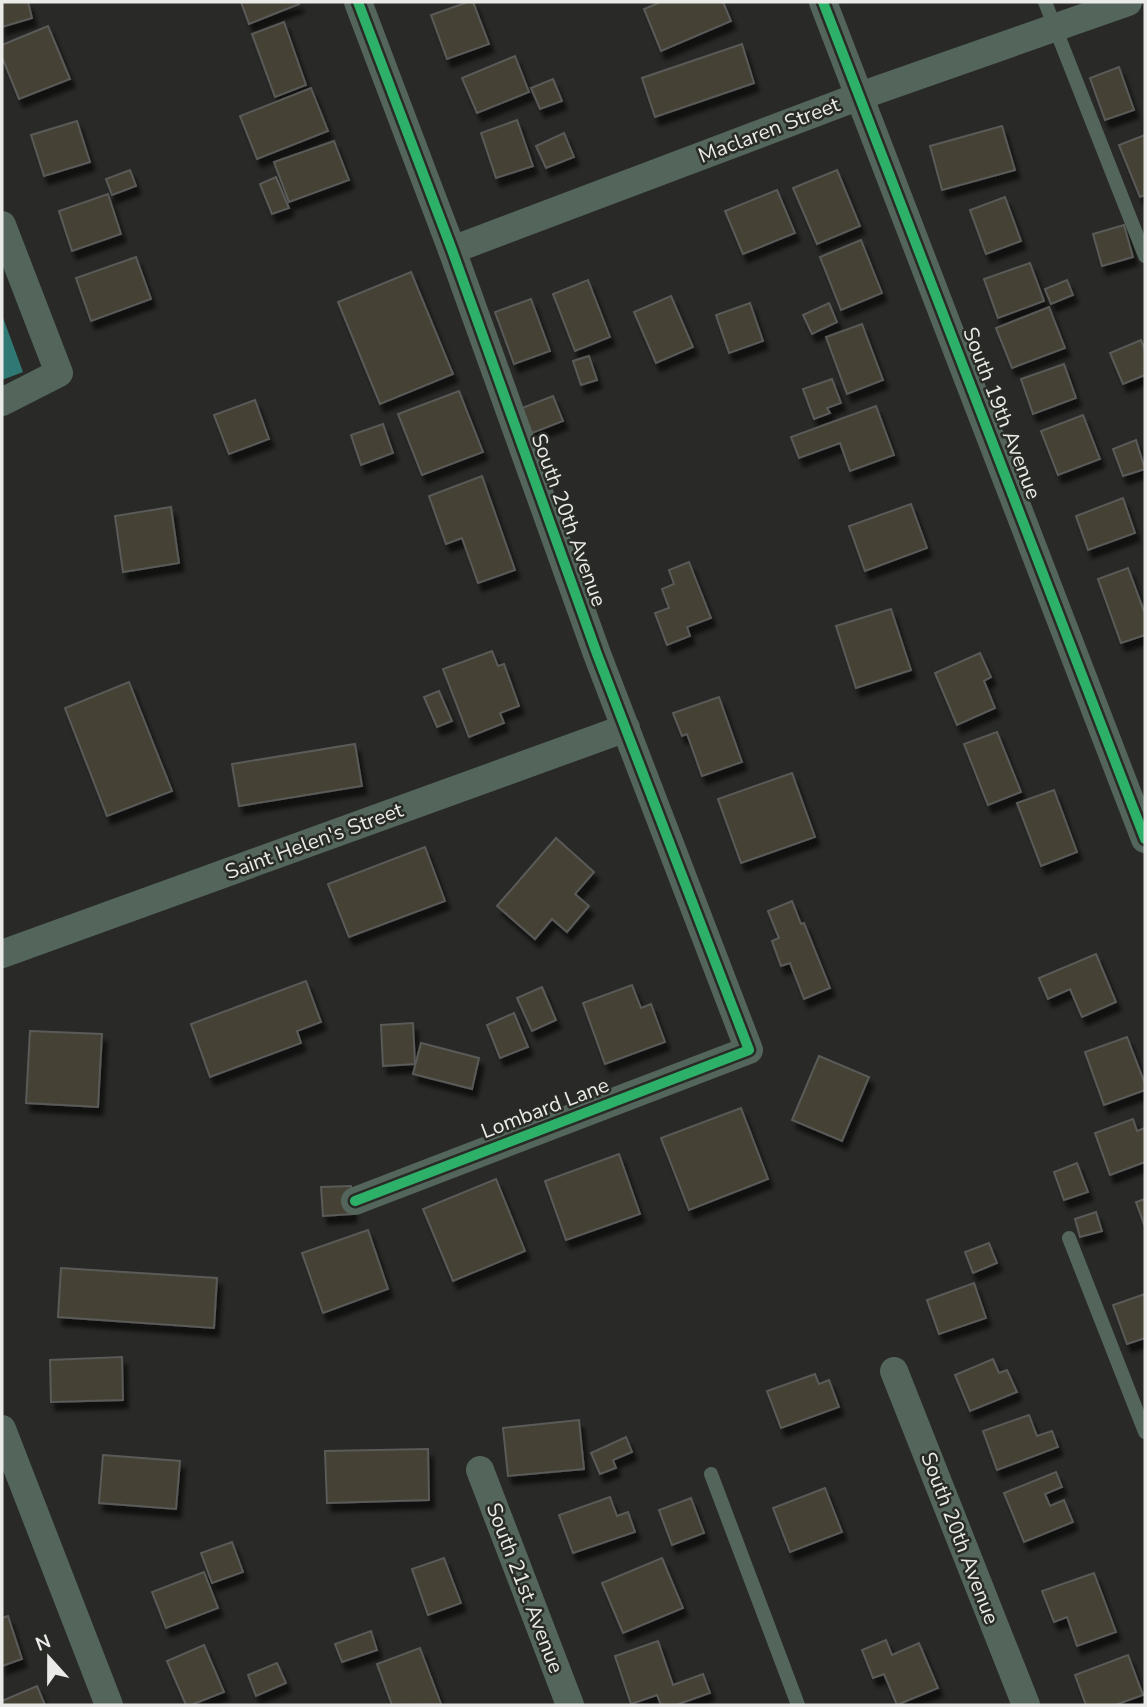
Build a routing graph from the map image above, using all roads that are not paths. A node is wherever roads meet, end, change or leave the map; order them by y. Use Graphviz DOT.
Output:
graph roads {
  1 [pos="358,2"];
  2 [pos="823,2"];
  3 [pos="1128,2"];
  4 [pos="1050,15"];
  5 [pos="860,96"];
  6 [pos="2,225"];
  7 [pos="452,250"];
  8 [pos="1145,257"];
  9 [pos="2,402"];
  10 [pos="626,728"];
  11 [pos="1145,839"];
  12 [pos="2,954"];
  13 [pos="749,1050"];
  14 [pos="355,1201"];
  15 [pos="1069,1238"];
  16 [pos="894,1371"];
  17 [pos="2,1429"];
  18 [pos="1145,1432"];
  19 [pos="480,1470"];
  20 [pos="711,1474"];
  21 [pos="108,1705"];
  22 [pos="570,1705"];
  23 [pos="798,1705"];
  24 [pos="1026,1705"];
  1 -- 7 [label="street, South 20th Avenue"];
  2 -- 5 [label="street, South 19th Avenue"];
  3 -- 4 [label="street, Maclaren Street"];
  4 -- 5 [label="street, Maclaren Street"];
  4 -- 8 [label="lane"];
  5 -- 7 [label="street, Maclaren Street"];
  5 -- 11 [label="street, South 19th Avenue"];
  6 -- 9 [label="street"];
  7 -- 10 [label="street, South 20th Avenue"];
  10 -- 12 [label="street, Saint Helen's Street"];
  10 -- 13 [label="street, South 20th Avenue"];
  13 -- 14 [label="street, Lombard Lane"];
  15 -- 18 [label="lane"];
  16 -- 24 [label="street, South 20th Avenue"];
  17 -- 21 [label="street"];
  19 -- 22 [label="street, South 21st Avenue"];
  20 -- 23 [label="lane"];
}
